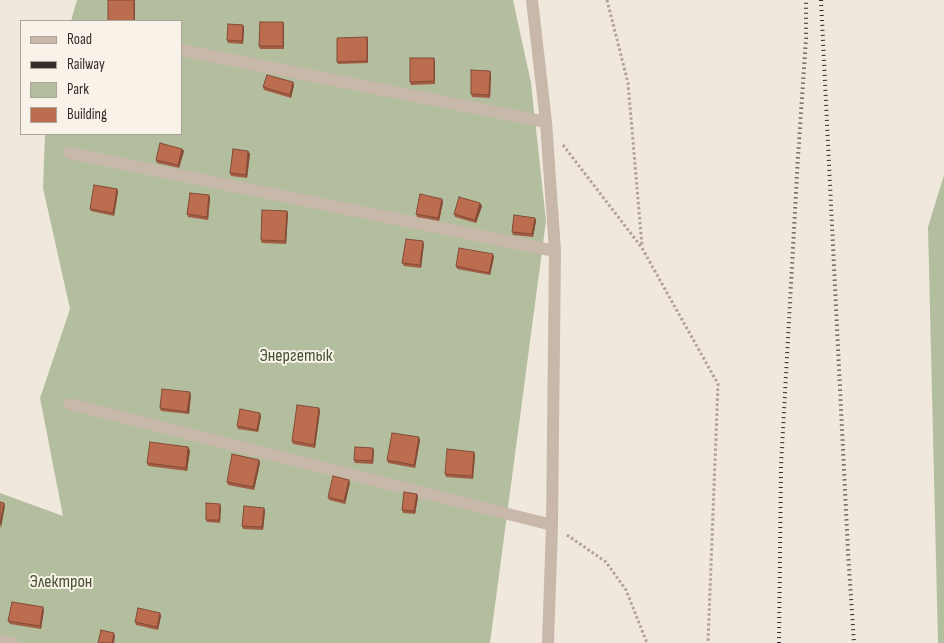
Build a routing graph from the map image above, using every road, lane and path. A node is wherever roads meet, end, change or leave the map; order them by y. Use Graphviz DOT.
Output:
graph roads {
  1 [pos="532,0"];
  2 [pos="607,0"];
  3 [pos="182,50"];
  4 [pos="546,122"];
  5 [pos="70,152"];
  6 [pos="642,248"];
  7 [pos="555,250"];
  8 [pos="70,404"];
  9 [pos="552,525"];
  10 [pos="0,641"];
  11 [pos="12,643"];
  12 [pos="548,643"];
  13 [pos="647,643"];
  14 [pos="708,643"];
  1 -- 4 [label="street"];
  2 -- 6 [label="path"];
  3 -- 4 [label="street"];
  4 -- 6 [label="path"];
  4 -- 7 [label="street"];
  5 -- 7 [label="street"];
  6 -- 14 [label="path"];
  7 -- 9 [label="street"];
  8 -- 9 [label="street"];
  9 -- 12 [label="street"];
  9 -- 13 [label="path"];
  10 -- 11 [label="street"];
}
